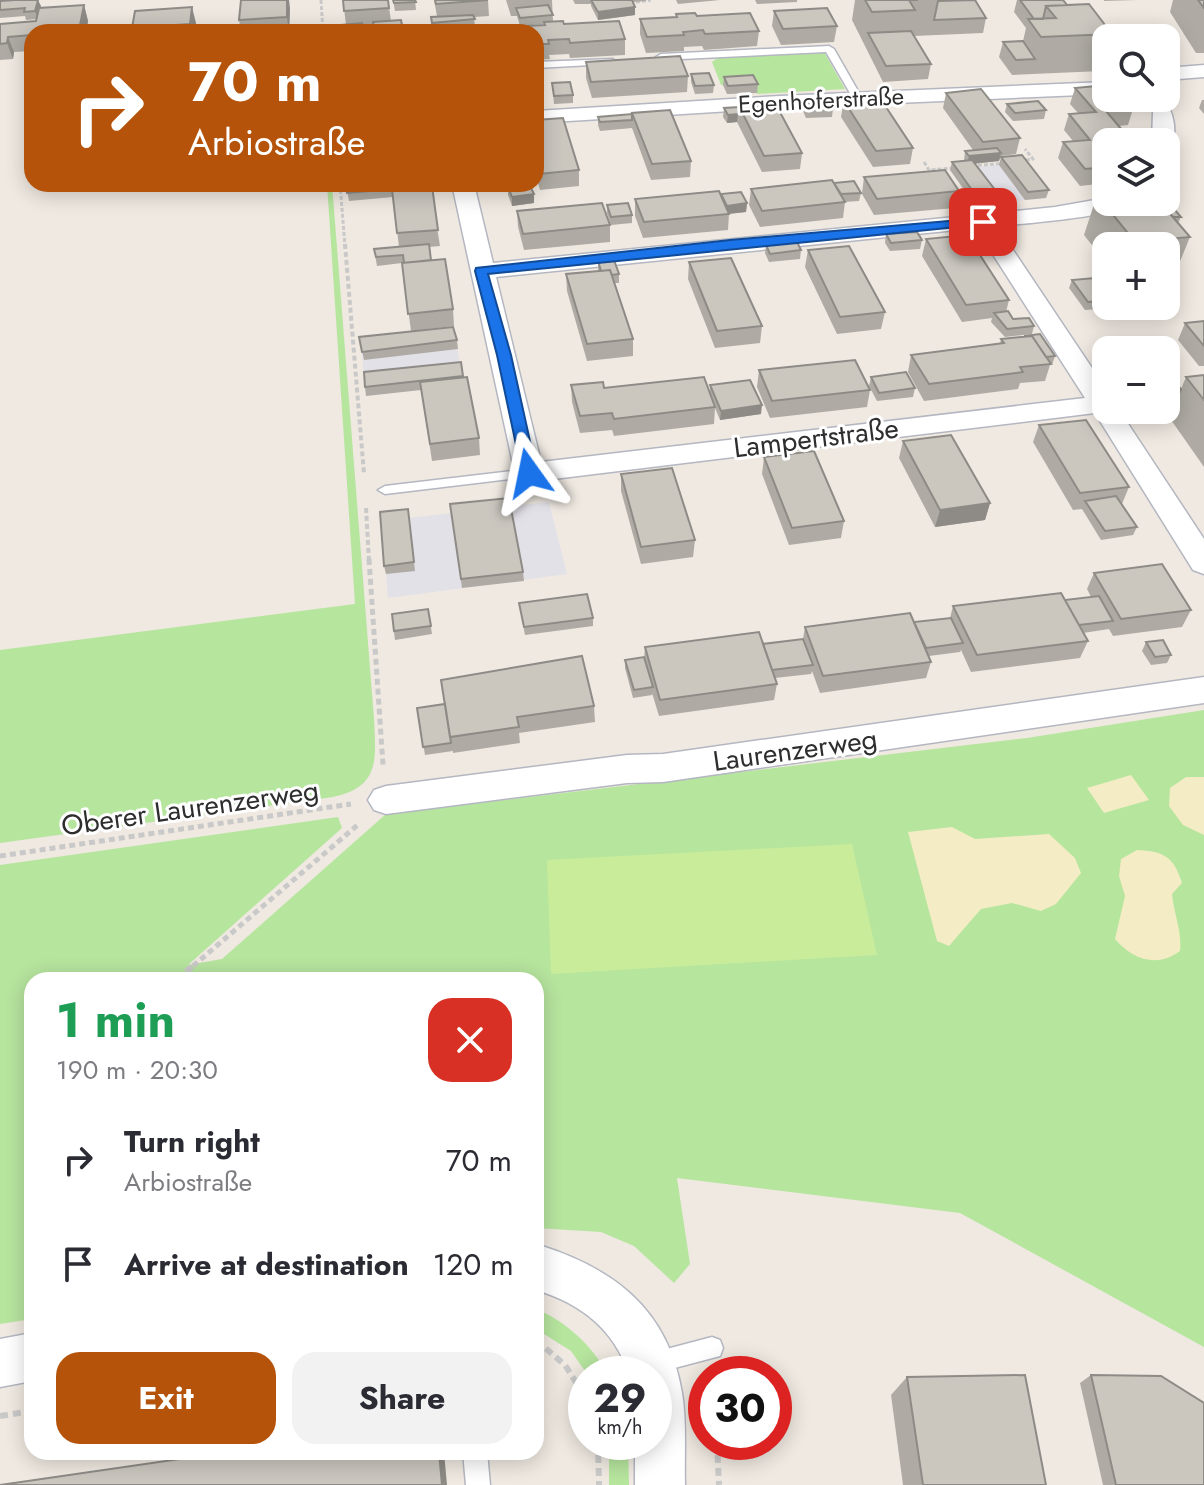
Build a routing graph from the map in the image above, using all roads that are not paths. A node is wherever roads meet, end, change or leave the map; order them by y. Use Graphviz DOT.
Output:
graph roads {
  1 [pos="629,59"];
  2 [pos="644,59"];
  3 [pos="544,64"];
  4 [pos="1204,71"];
  5 [pos="1180,73"];
  6 [pos="1092,89"];
  7 [pos="857,98"];
  8 [pos="544,115"];
  9 [pos="465,192"];
  10 [pos="1092,210"];
  11 [pos="983,222"];
  12 [pos="481,271"];
  13 [pos="1092,386"];
  14 [pos="1092,405"];
  15 [pos="1117,424"];
  16 [pos="529,473"];
  17 [pos="385,490"];
  18 [pos="1204,563"];
  19 [pos="1204,690"];
  20 [pos="374,801"];
  21 [pos="544,1269"];
  22 [pos="712,1348"];
  23 [pos="645,1356"];
  24 [pos="24,1358"];
  25 [pos="0,1363"];
  26 [pos="672,1364"];
  27 [pos="476,1460"];
  28 [pos="659,1460"];
  29 [pos="478,1485"];
  30 [pos="660,1485"];
  1 -- 3 [label="lane"];
  2 -- 7 [label="lane"];
  4 -- 5 [label="street"];
  6 -- 7 [label="street, Egenhoferstraße"];
  7 -- 8 [label="street, Egenhoferstraße"];
  9 -- 12 [label="street"];
  10 -- 11 [label="street"];
  11 -- 12 [label="street"];
  11 -- 13 [label="street"];
  12 -- 16 [label="street"];
  14 -- 16 [label="street, Lampertstraße"];
  15 -- 18 [label="street"];
  16 -- 17 [label="lane"];
  19 -- 20 [label="street, Laurenzerweg"];
  21 -- 23 [label="street"];
  22 -- 26 [label="lane"];
  24 -- 25 [label="street"];
  27 -- 29 [label="lane"];
  28 -- 30 [label="street"];
}
